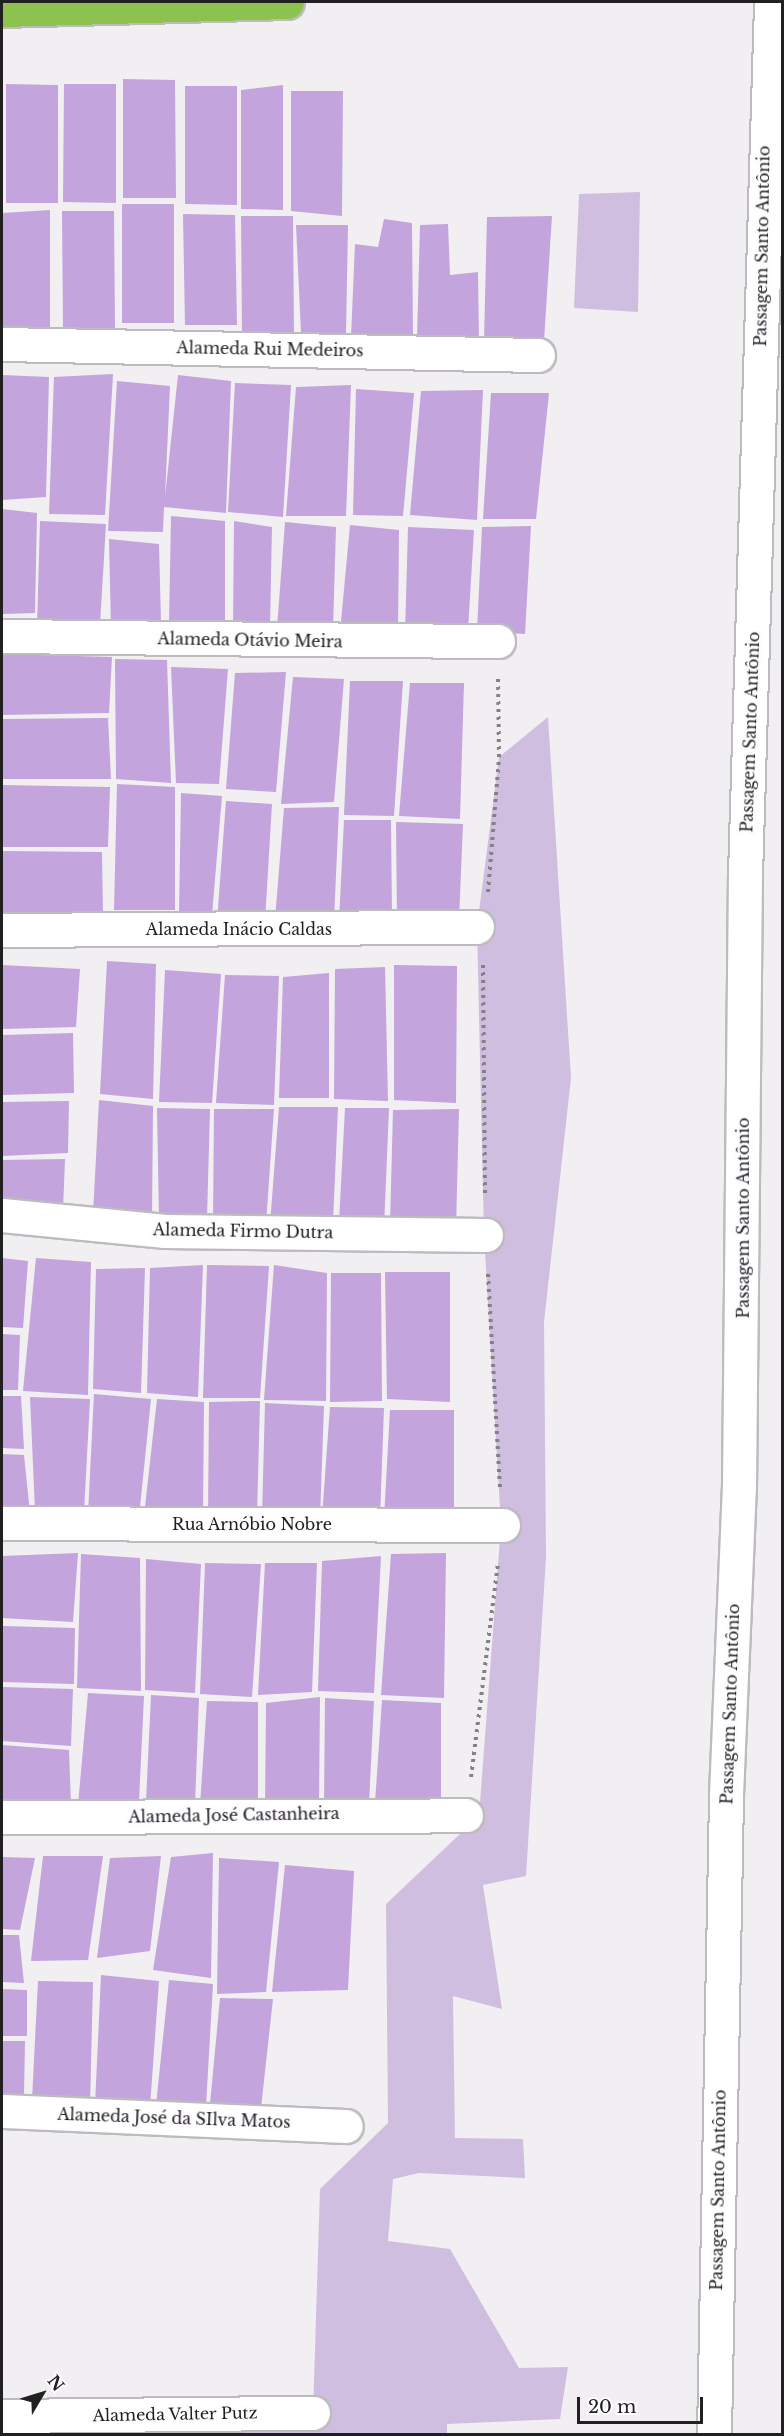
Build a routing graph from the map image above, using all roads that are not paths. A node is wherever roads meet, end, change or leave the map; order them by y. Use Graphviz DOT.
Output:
graph roads {
  1 [pos="287,2"];
  2 [pos="771,2"];
  3 [pos="2,10"];
  4 [pos="2,344"];
  5 [pos="538,355"];
  6 [pos="2,636"];
  7 [pos="498,641"];
  8 [pos="2,930"];
  9 [pos="480,940"];
  10 [pos="2,1215"];
  11 [pos="486,1234"];
  12 [pos="2,1523"];
  13 [pos="503,1526"];
  14 [pos="466,1815"];
  15 [pos="2,1817"];
  16 [pos="2,2111"];
  17 [pos="346,2126"];
  18 [pos="313,2413"];
  19 [pos="2,2416"];
  20 [pos="714,2434"];
  1 -- 3 [label="highway"];
  2 -- 20 [label="street, Passagem Santo Antônio"];
  4 -- 5 [label="street, Alameda Rui Medeiros"];
  6 -- 7 [label="street, Alameda Otávio Meira"];
  8 -- 9 [label="street, Alameda Inácio Caldas"];
  10 -- 11 [label="street, Alameda Firmo Dutra"];
  12 -- 13 [label="street, Rua Arnóbio Nobre"];
  14 -- 15 [label="street, Alameda José Castanheira"];
  16 -- 17 [label="street, Alameda José da SIlva Matos"];
  18 -- 19 [label="street, Alameda Valter Putz"];
}
